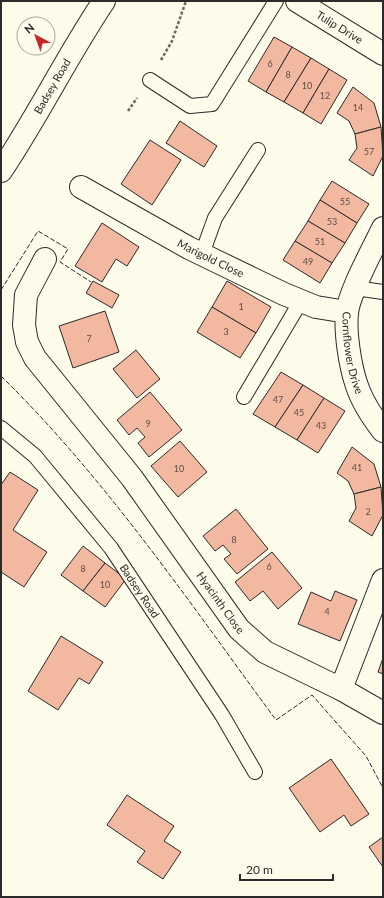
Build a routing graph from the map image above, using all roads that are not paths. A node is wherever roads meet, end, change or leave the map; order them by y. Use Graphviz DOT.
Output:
graph roads {
  1 [pos="104,1"];
  2 [pos="276,1"];
  3 [pos="296,1"];
  4 [pos="383,54"];
  5 [pos="150,80"];
  6 [pos="258,150"];
  7 [pos="1,171"];
  8 [pos="81,187"];
  9 [pos="383,228"];
  10 [pos="202,254"];
  11 [pos="45,259"];
  12 [pos="355,288"];
  13 [pos="383,292"];
  14 [pos="301,301"];
  15 [pos="347,312"];
  16 [pos="244,397"];
  17 [pos="1,428"];
  18 [pos="383,431"];
  19 [pos="383,580"];
  20 [pos="341,689"];
  21 [pos="383,713"];
  22 [pos="255,772"];
  1 -- 7 [label="street, Badsey Road"];
  2 -- 5 [label="lane"];
  3 -- 4 [label="street, Tulip Drive"];
  6 -- 10 [label="lane"];
  8 -- 10 [label="street, Marigold Close"];
  9 -- 12 [label="street, Cornflower Drive"];
  10 -- 14 [label="street, Marigold Close"];
  11 -- 20 [label="street, Hyacinth Close"];
  12 -- 13 [label="lane"];
  12 -- 15 [label="street, Cornflower Drive"];
  14 -- 15 [label="street, Marigold Close"];
  14 -- 16 [label="lane"];
  15 -- 18 [label="street, Cornflower Drive"];
  17 -- 22 [label="lane, Badsey Road"];
  19 -- 20 [label="street"];
  20 -- 21 [label="street, Hyacinth Close"];
}
